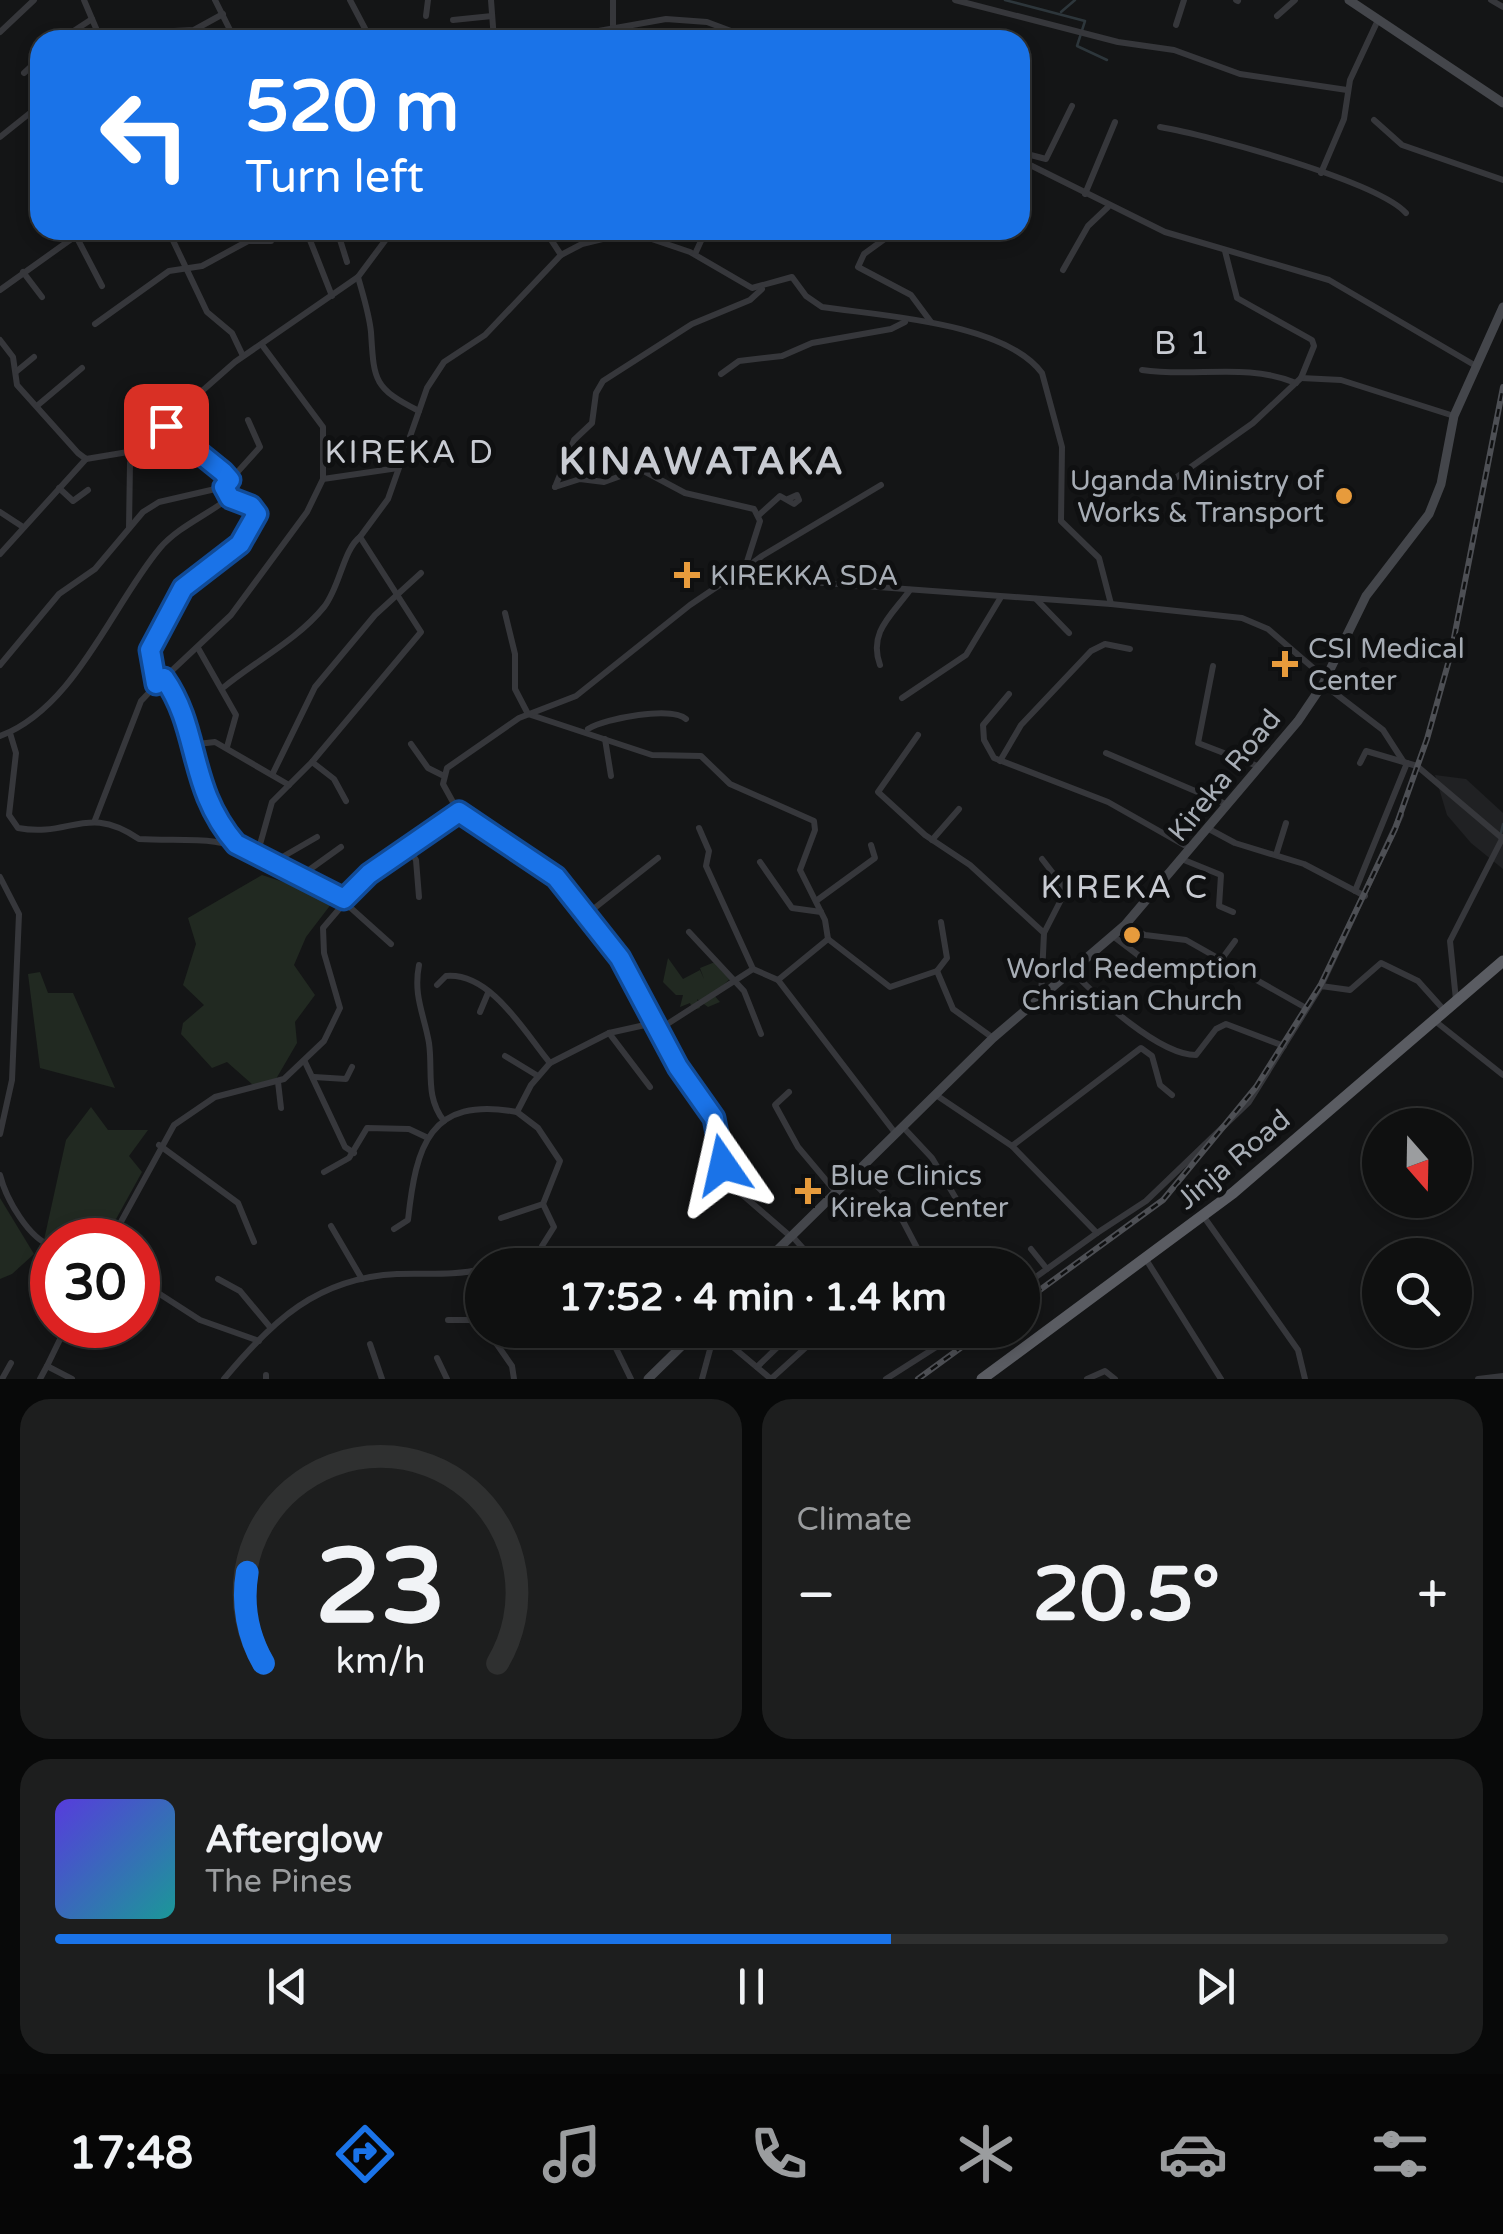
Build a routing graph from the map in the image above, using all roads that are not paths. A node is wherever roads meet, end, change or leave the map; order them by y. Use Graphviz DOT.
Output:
graph roads {
  1 [pos="34,0"];
  2 [pos="84,0"];
  3 [pos="215,0"];
  4 [pos="350,0"];
  5 [pos="428,0"];
  6 [pos="491,0"];
  7 [pos="614,0"];
  8 [pos="955,0"];
  9 [pos="1184,0"];
  10 [pos="1295,0"];
  11 [pos="1348,0"];
  12 [pos="1490,0"];
  13 [pos="1503,7"];
  14 [pos="223,14"];
  15 [pos="426,16"];
  16 [pos="492,16"];
  17 [pos="1277,16"];
  18 [pos="92,19"];
  19 [pos="453,20"];
  20 [pos="1378,20"];
  21 [pos="1176,25"];
  22 [pos="612,26"];
  23 [pos="1,29"];
  24 [pos="75,30"];
  25 [pos="96,30"];
  26 [pos="194,30"];
  27 [pos="230,30"];
  28 [pos="366,30"];
  29 [pos="493,30"];
  30 [pos="594,30"];
  31 [pos="728,30"];
  32 [pos="30,67"];
  33 [pos="24,73"];
  34 [pos="1347,90"];
  35 [pos="1503,100"];
  36 [pos="1072,106"];
  37 [pos="30,113"];
  38 [pos="1374,120"];
  39 [pos="1115,122"];
  40 [pos="1160,127"];
  41 [pos="0,137"];
  42 [pos="1030,157"];
  43 [pos="1030,161"];
  44 [pos="1321,173"];
  45 [pos="1503,180"];
  46 [pos="1085,195"];
  47 [pos="1108,207"];
  48 [pos="1406,214"];
  49 [pos="70,240"];
  50 [pos="78,240"];
  51 [pos="174,240"];
  52 [pos="310,240"];
  53 [pos="339,240"];
  54 [pos="386,240"];
  55 [pos="551,240"];
  56 [pos="597,240"];
  57 [pos="651,240"];
  58 [pos="701,240"];
  59 [pos="883,240"];
  60 [pos="272,242"];
  61 [pos="1225,250"];
  62 [pos="695,254"];
  63 [pos="561,255"];
  64 [pos="347,262"];
  65 [pos="190,270"];
  66 [pos="1063,270"];
  67 [pos="23,272"];
  68 [pos="358,277"];
  69 [pos="102,286"];
  70 [pos="762,288"];
  71 [pos="0,290"];
  72 [pos="332,296"];
  73 [pos="42,298"];
  74 [pos="1503,307"];
  75 [pos="906,321"];
  76 [pos="931,322"];
  77 [pos="96,324"];
  78 [pos="0,340"];
  79 [pos="262,345"];
  80 [pos="244,356"];
  81 [pos="34,358"];
  82 [pos="1476,366"];
  83 [pos="82,368"];
  84 [pos="1142,370"];
  85 [pos="16,371"];
  86 [pos="721,374"];
  87 [pos="1298,381"];
  88 [pos="38,405"];
  89 [pos="420,411"];
  90 [pos="1454,416"];
  91 [pos="248,420"];
  92 [pos="166,426"];
  93 [pos="134,450"];
  94 [pos="86,460"];
  95 [pos="398,468"];
  96 [pos="1144,478"];
  97 [pos="324,480"];
  98 [pos="227,483"];
  99 [pos="881,485"];
  100 [pos="59,488"];
  101 [pos="88,490"];
  102 [pos="230,498"];
  103 [pos="788,499"];
  104 [pos="0,512"];
  105 [pos="758,514"];
  106 [pos="23,527"];
  107 [pos="129,528"];
  108 [pos="360,537"];
  109 [pos="0,554"];
  110 [pos="745,568"];
  111 [pos="422,573"];
  112 [pos="732,579"];
  113 [pos="911,589"];
  114 [pos="1001,596"];
  115 [pos="395,597"];
  116 [pos="1036,599"];
  117 [pos="1112,604"];
  118 [pos="505,613"];
  119 [pos="1069,633"];
  120 [pos="198,648"];
  121 [pos="1130,649"];
  122 [pos="0,665"];
  123 [pos="880,665"];
  124 [pos="1214,666"];
  125 [pos="164,678"];
  126 [pos="1324,682"];
  127 [pos="156,684"];
  128 [pos="224,687"];
  129 [pos="1008,694"];
  130 [pos="902,698"];
  131 [pos="528,714"];
  132 [pos="686,719"];
  133 [pos="587,730"];
  134 [pos="3,734"];
  135 [pos="918,735"];
  136 [pos="604,738"];
  137 [pos="411,744"];
  138 [pos="1395,744"];
  139 [pos="189,745"];
  140 [pos="227,747"];
  141 [pos="1106,753"];
  142 [pos="1389,757"];
  143 [pos="1000,761"];
  144 [pos="312,762"];
  145 [pos="1405,762"];
  146 [pos="1360,763"];
  147 [pos="1260,766"];
  148 [pos="272,773"];
  149 [pos="442,775"];
  150 [pos="611,776"];
  151 [pos="289,785"];
  152 [pos="346,801"];
  153 [pos="1229,806"];
  154 [pos="959,809"];
  155 [pos="459,812"];
  156 [pos="1402,815"];
  157 [pos="95,820"];
  158 [pos="1286,823"];
  159 [pos="699,828"];
  160 [pos="1209,828"];
  161 [pos="316,837"];
  162 [pos="1503,838"];
  163 [pos="932,840"];
  164 [pos="236,844"];
  165 [pos="870,845"];
  166 [pos="407,846"];
  167 [pos="340,847"];
  168 [pos="1192,850"];
  169 [pos="1276,854"];
  170 [pos="256,855"];
  171 [pos="658,858"];
  172 [pos="1042,859"];
  173 [pos="1184,860"];
  174 [pos="272,862"];
  175 [pos="760,862"];
  176 [pos="0,877"];
  177 [pos="310,878"];
  178 [pos="1354,892"];
  179 [pos="1364,896"];
  180 [pos="419,897"];
  181 [pos="344,899"];
  182 [pos="816,902"];
  183 [pos="821,912"];
  184 [pos="1233,912"];
  185 [pos="587,914"];
  186 [pos="941,922"];
  187 [pos="1125,924"];
  188 [pos="689,932"];
  189 [pos="1044,933"];
  190 [pos="1113,936"];
  191 [pos="828,939"];
  192 [pos="1236,941"];
  193 [pos="391,944"];
  194 [pos="1138,955"];
  195 [pos="1221,960"];
  196 [pos="1503,961"];
  197 [pos="419,964"];
  198 [pos="753,970"];
  199 [pos="937,971"];
  200 [pos="1073,972"];
  201 [pos="778,980"];
  202 [pos="734,981"];
  203 [pos="437,985"];
  204 [pos="1320,986"];
  205 [pos="488,993"];
  206 [pos="1041,998"];
  207 [pos="1456,1001"];
  208 [pos="1306,1008"];
  209 [pos="480,1012"];
  210 [pos="1440,1016"];
  211 [pos="656,1027"];
  212 [pos="609,1033"];
  213 [pos="760,1034"];
  214 [pos="993,1038"];
  215 [pos="1284,1046"];
  216 [pos="506,1056"];
  217 [pos="304,1062"];
  218 [pos="550,1063"];
  219 [pos="352,1068"];
  220 [pos="1503,1075"];
  221 [pos="538,1076"];
  222 [pos="314,1077"];
  223 [pos="278,1082"];
  224 [pos="650,1088"];
  225 [pos="789,1092"];
  226 [pos="934,1094"];
  227 [pos="1172,1095"];
  228 [pos="281,1108"];
  229 [pos="517,1112"];
  230 [pos="444,1121"];
  231 [pos="900,1131"];
  232 [pos="0,1134"];
  233 [pos="426,1136"];
  234 [pos="160,1145"];
  235 [pos="1012,1146"];
  236 [pos="354,1152"];
  237 [pos="859,1167"];
  238 [pos="324,1172"];
  239 [pos="0,1175"];
  240 [pos="835,1191"];
  241 [pos="543,1204"];
  242 [pos="964,1212"];
  243 [pos="1204,1217"];
  244 [pos="122,1218"];
  245 [pos="502,1218"];
  246 [pos="331,1226"];
  247 [pos="30,1227"];
  248 [pos="394,1229"];
  249 [pos="1097,1233"];
  250 [pos="791,1236"];
  251 [pos="254,1242"];
  252 [pos="543,1248"];
  253 [pos="779,1248"];
  254 [pos="802,1248"];
  255 [pos="917,1248"];
  256 [pos="1040,1261"];
  257 [pos="1147,1261"];
  258 [pos="465,1270"];
  259 [pos="1047,1270"];
  260 [pos="1040,1275"];
  261 [pos="218,1279"];
  262 [pos="362,1279"];
  263 [pos="160,1294"];
  264 [pos="448,1320"];
  265 [pos="465,1320"];
  266 [pos="270,1327"];
  267 [pos="259,1341"];
  268 [pos="370,1344"];
  269 [pos="55,1348"];
  270 [pos="499,1348"];
  271 [pos="616,1348"];
  272 [pos="680,1348"];
  273 [pos="710,1348"];
  274 [pos="734,1348"];
  275 [pos="777,1348"];
  276 [pos="805,1348"];
  277 [pos="934,1348"];
  278 [pos="437,1358"];
  279 [pos="10,1363"];
  280 [pos="46,1366"];
  281 [pos="757,1368"];
  282 [pos="1002,1373"];
  283 [pos="1503,1376"];
  284 [pos="2,1379"];
  285 [pos="40,1379"];
  286 [pos="72,1379"];
  287 [pos="224,1379"];
  288 [pos="382,1379"];
  289 [pos="447,1379"];
  290 [pos="514,1379"];
  291 [pos="631,1379"];
  292 [pos="648,1379"];
  293 [pos="702,1379"];
  294 [pos="771,1379"];
  295 [pos="886,1379"];
  296 [pos="982,1379"];
  297 [pos="1087,1379"];
  298 [pos="1115,1379"];
  299 [pos="1222,1379"];
  300 [pos="1304,1379"];
  301 [pos="1478,1379"];
  1 -- 23 [label="street"];
  2 -- 18 [label="street"];
  3 -- 14 [label="street"];
  4 -- 28 [label="street"];
  5 -- 15 [label="street"];
  6 -- 16 [label="street"];
  7 -- 22 [label="street"];
  8 -- 34 [label="street"];
  9 -- 21 [label="street"];
  10 -- 17 [label="street"];
  11 -- 20 [label="main road"];
  12 -- 13 [label="street"];
  14 -- 26 [label="street"];
  14 -- 27 [label="street"];
  16 -- 19 [label="street"];
  16 -- 29 [label="street"];
  18 -- 24 [label="street"];
  18 -- 25 [label="street"];
  20 -- 34 [label="street"];
  20 -- 35 [label="main road"];
  22 -- 30 [label="street"];
  22 -- 31 [label="street"];
  32 -- 33 [label="street"];
  34 -- 44 [label="street"];
  36 -- 42 [label="street"];
  37 -- 41 [label="street"];
  38 -- 45 [label="street"];
  39 -- 46 [label="street"];
  40 -- 44 [label="street"];
  43 -- 46 [label="street"];
  44 -- 48 [label="street"];
  46 -- 47 [label="street"];
  47 -- 61 [label="street"];
  47 -- 66 [label="street"];
  49 -- 67 [label="street"];
  50 -- 69 [label="street"];
  51 -- 65 [label="street"];
  52 -- 72 [label="street"];
  53 -- 64 [label="street"];
  54 -- 68 [label="street"];
  55 -- 63 [label="street"];
  56 -- 63 [label="street"];
  57 -- 62 [label="street"];
  58 -- 62 [label="street"];
  59 -- 76 [label="street"];
  60 -- 65 [label="street"];
  61 -- 82 [label="street"];
  61 -- 87 [label="street"];
  62 -- 70 [label="street"];
  63 -- 89 [label="street"];
  65 -- 77 [label="street"];
  65 -- 80 [label="street"];
  67 -- 71 [label="street"];
  67 -- 73 [label="street"];
  68 -- 72 [label="street"];
  68 -- 89 [label="street"];
  70 -- 75 [label="street"];
  70 -- 105 [label="street"];
  72 -- 79 [label="street"];
  74 -- 82 [label="main road, Kireka Road"];
  75 -- 76 [label="street"];
  75 -- 86 [label="street"];
  76 -- 117 [label="street"];
  78 -- 85 [label="street"];
  79 -- 80 [label="street"];
  79 -- 97 [label="street"];
  80 -- 92 [label="street"];
  81 -- 85 [label="street"];
  82 -- 90 [label="main road, Kireka Road"];
  83 -- 88 [label="street"];
  84 -- 87 [label="street"];
  85 -- 88 [label="street"];
  87 -- 90 [label="street"];
  87 -- 96 [label="street"];
  88 -- 94 [label="street"];
  89 -- 95 [label="street"];
  90 -- 126 [label="main road, Kireka Road"];
  91 -- 98 [label="street"];
  92 -- 93 [label="street"];
  92 -- 98 [label="street"];
  93 -- 94 [label="street"];
  93 -- 107 [label="street"];
  94 -- 100 [label="street"];
  95 -- 97 [label="street"];
  95 -- 108 [label="street"];
  97 -- 120 [label="street"];
  98 -- 102 [label="street"];
  98 -- 107 [label="street"];
  99 -- 110 [label="street"];
  100 -- 101 [label="street"];
  100 -- 106 [label="street"];
  102 -- 127 [label="street"];
  102 -- 134 [label="street"];
  103 -- 105 [label="street"];
  104 -- 106 [label="street"];
  105 -- 110 [label="street"];
  106 -- 109 [label="street"];
  107 -- 122 [label="street"];
  108 -- 115 [label="street"];
  108 -- 128 [label="street"];
  110 -- 112 [label="street"];
  111 -- 115 [label="street"];
  112 -- 113 [label="street"];
  112 -- 131 [label="street"];
  113 -- 114 [label="street"];
  113 -- 123 [label="street"];
  114 -- 116 [label="street"];
  114 -- 130 [label="street"];
  115 -- 144 [label="street"];
  115 -- 148 [label="street"];
  116 -- 117 [label="street"];
  116 -- 119 [label="street"];
  117 -- 126 [label="street"];
  118 -- 131 [label="street"];
  120 -- 125 [label="street"];
  120 -- 128 [label="street"];
  121 -- 143 [label="street"];
  124 -- 147 [label="street"];
  125 -- 127 [label="street"];
  125 -- 139 [label="street"];
  126 -- 138 [label="street"];
  126 -- 147 [label="main road, Kireka Road"];
  127 -- 157 [label="street"];
  128 -- 140 [label="street"];
  129 -- 143 [label="street"];
  131 -- 133 [label="street"];
  131 -- 149 [label="street"];
  132 -- 133 [label="street"];
  133 -- 136 [label="street"];
  134 -- 157 [label="street"];
  135 -- 163 [label="street"];
  136 -- 150 [label="street"];
  136 -- 182 [label="street"];
  137 -- 149 [label="street"];
  138 -- 142 [label="street"];
  138 -- 145 [label="street"];
  139 -- 140 [label="street"];
  139 -- 164 [label="street"];
  140 -- 148 [label="street"];
  141 -- 153 [label="street"];
  142 -- 145 [label="street"];
  142 -- 146 [label="street"];
  143 -- 168 [label="street"];
  144 -- 151 [label="street"];
  144 -- 152 [label="street"];
  145 -- 162 [label="street"];
  145 -- 178 [label="street"];
  147 -- 153 [label="main road, Kireka Road"];
  148 -- 151 [label="street"];
  149 -- 155 [label="street"];
  151 -- 170 [label="street"];
  153 -- 160 [label="main road, Kireka Road"];
  154 -- 163 [label="street"];
  155 -- 166 [label="street"];
  155 -- 185 [label="street"];
  156 -- 179 [label="street"];
  157 -- 164 [label="street"];
  158 -- 169 [label="street"];
  159 -- 198 [label="street"];
  160 -- 168 [label="main road, Kireka Road"];
  160 -- 169 [label="street"];
  161 -- 174 [label="street"];
  162 -- 207 [label="street"];
  163 -- 189 [label="street"];
  164 -- 170 [label="street"];
  165 -- 182 [label="street"];
  166 -- 180 [label="street"];
  166 -- 181 [label="street"];
  167 -- 177 [label="street"];
  168 -- 173 [label="main road, Kireka Road"];
  169 -- 178 [label="street"];
  170 -- 174 [label="street"];
  171 -- 185 [label="street"];
  172 -- 189 [label="street"];
  173 -- 184 [label="street"];
  173 -- 187 [label="main road, Kireka Road"];
  174 -- 177 [label="street"];
  175 -- 183 [label="street"];
  176 -- 232 [label="street"];
  177 -- 181 [label="street"];
  178 -- 179 [label="street"];
  179 -- 204 [label="street"];
  181 -- 193 [label="street"];
  181 -- 217 [label="street"];
  182 -- 183 [label="street"];
  183 -- 191 [label="street"];
  185 -- 211 [label="street"];
  186 -- 199 [label="street"];
  187 -- 190 [label="main road, Kireka Road"];
  187 -- 195 [label="street"];
  188 -- 202 [label="street"];
  189 -- 206 [label="street"];
  190 -- 194 [label="street"];
  190 -- 200 [label="main road, Kireka Road"];
  191 -- 199 [label="street"];
  191 -- 201 [label="street"];
  192 -- 195 [label="street"];
  195 -- 208 [label="street"];
  196 -- 207 [label="highway, Jinja Road"];
  197 -- 230 [label="street"];
  198 -- 201 [label="street"];
  198 -- 202 [label="street"];
  199 -- 214 [label="street"];
  200 -- 206 [label="main road, Kireka Road"];
  200 -- 215 [label="street"];
  201 -- 231 [label="street"];
  202 -- 211 [label="street"];
  202 -- 213 [label="street"];
  203 -- 205 [label="street"];
  204 -- 208 [label="street"];
  204 -- 210 [label="street"];
  205 -- 209 [label="street"];
  205 -- 218 [label="street"];
  206 -- 214 [label="main road, Kireka Road"];
  207 -- 210 [label="highway, Jinja Road"];
  208 -- 215 [label="street"];
  210 -- 220 [label="street"];
  210 -- 243 [label="highway, Jinja Road"];
  211 -- 212 [label="street"];
  211 -- 250 [label="street"];
  212 -- 218 [label="street"];
  212 -- 224 [label="street"];
  214 -- 226 [label="main road, Kireka Road"];
  215 -- 249 [label="street"];
  216 -- 221 [label="street"];
  217 -- 222 [label="street"];
  217 -- 223 [label="street"];
  218 -- 221 [label="street"];
  219 -- 222 [label="street"];
  221 -- 229 [label="street"];
  222 -- 236 [label="street"];
  223 -- 228 [label="street"];
  223 -- 234 [label="street"];
  225 -- 240 [label="street"];
  226 -- 231 [label="main road, Kireka Road"];
  226 -- 235 [label="street"];
  227 -- 235 [label="street"];
  229 -- 230 [label="street"];
  229 -- 241 [label="street"];
  230 -- 233 [label="street"];
  231 -- 237 [label="main road, Kireka Road"];
  231 -- 242 [label="street"];
  233 -- 236 [label="street"];
  233 -- 248 [label="street"];
  234 -- 244 [label="street"];
  234 -- 251 [label="street"];
  235 -- 249 [label="street"];
  236 -- 238 [label="street"];
  237 -- 240 [label="main road, Kireka Road"];
  237 -- 255 [label="street"];
  239 -- 247 [label="street"];
  240 -- 250 [label="main road, Kireka Road"];
  241 -- 245 [label="street"];
  241 -- 252 [label="street"];
  243 -- 257 [label="highway, Jinja Road"];
  243 -- 300 [label="street"];
  246 -- 262 [label="street"];
  249 -- 259 [label="street"];
  250 -- 253 [label="main road, Kireka Road"];
  250 -- 254 [label="street"];
  256 -- 259 [label="street"];
  257 -- 282 [label="highway, Jinja Road"];
  257 -- 299 [label="street"];
  258 -- 262 [label="street"];
  259 -- 260 [label="street"];
  261 -- 266 [label="street"];
  262 -- 266 [label="street"];
  263 -- 267 [label="street"];
  264 -- 265 [label="street"];
  266 -- 267 [label="street"];
  267 -- 287 [label="street"];
  268 -- 288 [label="street"];
  269 -- 280 [label="street"];
  270 -- 290 [label="street"];
  271 -- 291 [label="street"];
  272 -- 292 [label="main road"];
  273 -- 293 [label="street"];
  274 -- 281 [label="street"];
  275 -- 281 [label="street"];
  276 -- 294 [label="street"];
  277 -- 295 [label="street"];
  278 -- 289 [label="street"];
  279 -- 284 [label="street"];
  280 -- 285 [label="street"];
  280 -- 286 [label="street"];
  281 -- 294 [label="street"];
  282 -- 296 [label="highway, Jinja Road"];
  283 -- 301 [label="street"];
  297 -- 298 [label="street"];
}
